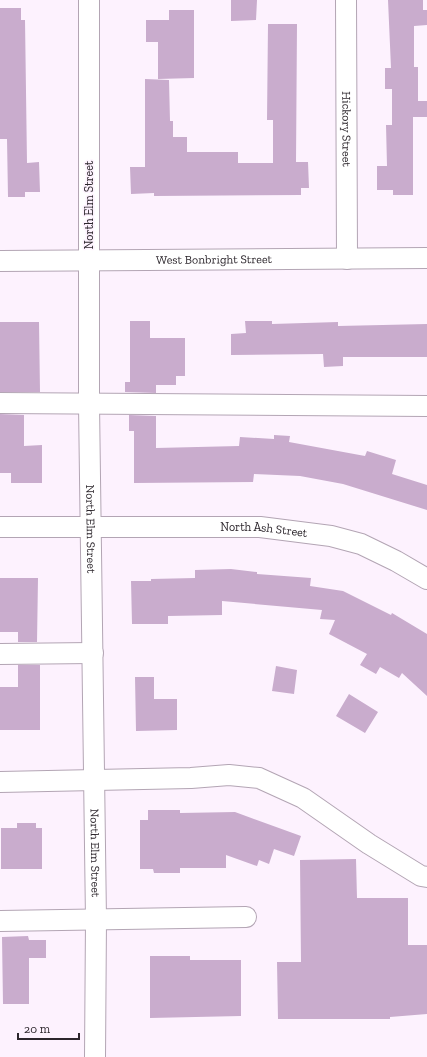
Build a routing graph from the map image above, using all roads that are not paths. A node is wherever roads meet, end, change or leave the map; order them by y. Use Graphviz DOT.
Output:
graph roads {
  1 [pos="89,0"];
  2 [pos="346,0"];
  3 [pos="427,258"];
  4 [pos="89,259"];
  5 [pos="347,259"];
  6 [pos="0,261"];
  7 [pos="0,403"];
  8 [pos="89,404"];
  9 [pos="427,406"];
  10 [pos="91,527"];
  11 [pos="0,528"];
  12 [pos="427,579"];
  13 [pos="93,653"];
  14 [pos="0,654"];
  15 [pos="94,780"];
  16 [pos="0,782"];
  17 [pos="427,877"];
  18 [pos="246,917"];
  19 [pos="96,920"];
  20 [pos="0,921"];
  21 [pos="95,1057"];
  1 -- 4 [label="street, North Elm Street"];
  2 -- 5 [label="street, Hickory Street"];
  3 -- 5 [label="street, West Bonbright Street"];
  4 -- 5 [label="street, West Bonbright Street"];
  4 -- 6 [label="street, West Bonbright Street"];
  4 -- 8 [label="street, North Elm Street"];
  7 -- 8 [label="street"];
  8 -- 9 [label="street"];
  8 -- 10 [label="street, North Elm Street"];
  10 -- 11 [label="street, North Ash Street"];
  10 -- 12 [label="street, North Ash Street"];
  10 -- 13 [label="street, North Elm Street"];
  13 -- 14 [label="street"];
  13 -- 15 [label="street, North Elm Street"];
  15 -- 16 [label="street"];
  15 -- 17 [label="street"];
  15 -- 19 [label="street, North Elm Street"];
  18 -- 19 [label="street"];
  19 -- 20 [label="street"];
  19 -- 21 [label="street, North Elm Street"];
}
